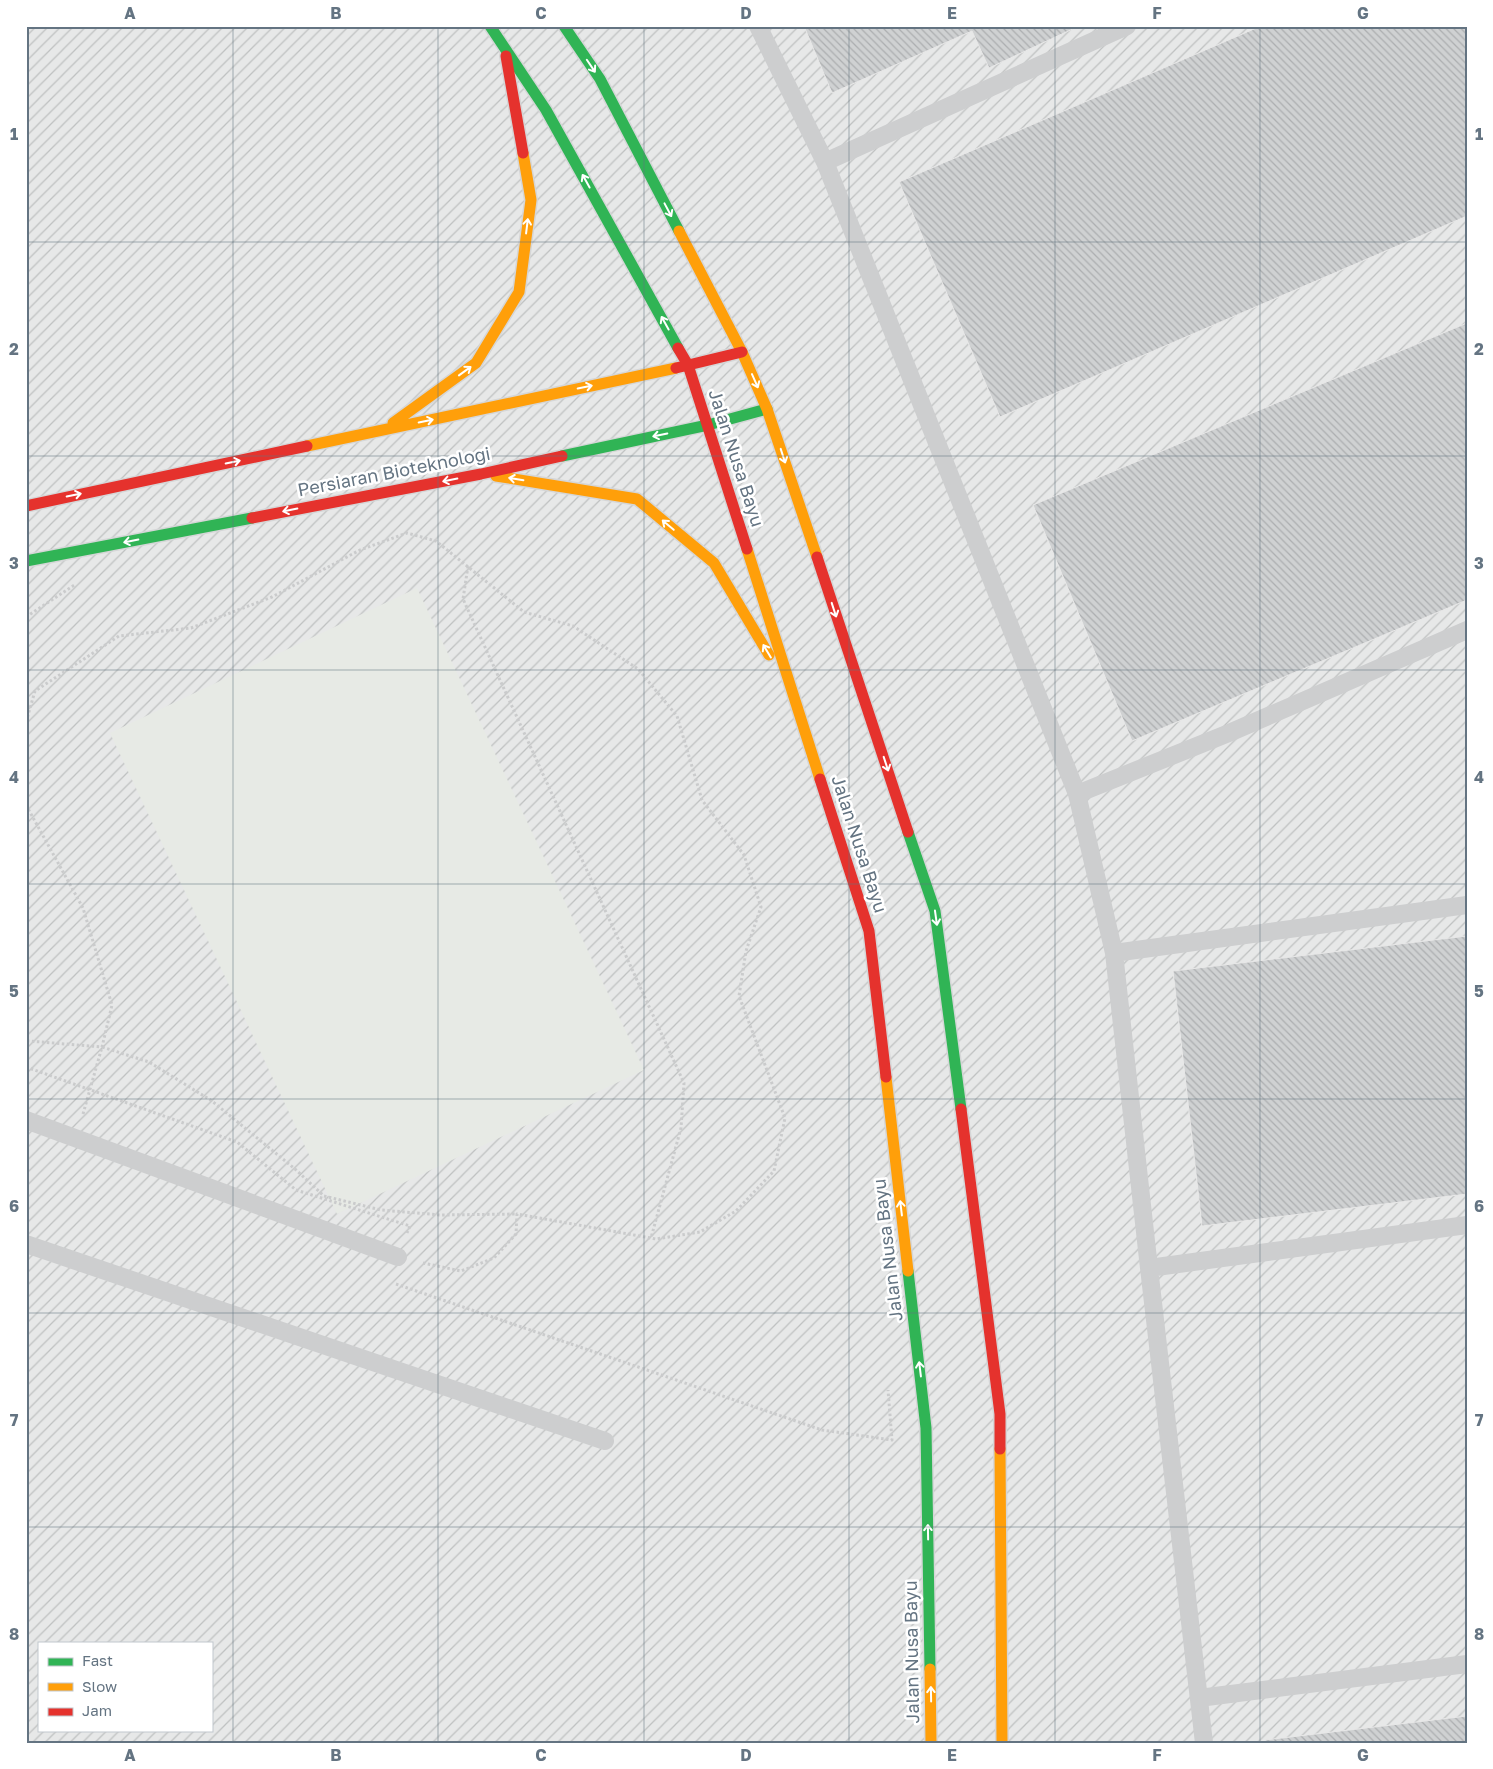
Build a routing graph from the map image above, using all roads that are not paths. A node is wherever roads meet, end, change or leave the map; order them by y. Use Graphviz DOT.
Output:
graph roads {
  1 [pos="490,26"];
  2 [pos="564,26"];
  3 [pos="758,26"];
  4 [pos="1127,26"];
  5 [pos="504,47"];
  6 [pos="825,162"];
  7 [pos="742,352"];
  8 [pos="688,366"];
  9 [pos="767,409"];
  10 [pos="708,425"];
  11 [pos="383,430"];
  12 [pos="481,474"];
  13 [pos="26,506"];
  14 [pos="26,561"];
  15 [pos="1467,630"];
  16 [pos="792,692"];
  17 [pos="1078,794"];
  18 [pos="1467,905"];
  19 [pos="1114,953"];
  20 [pos="26,1120"];
  21 [pos="1467,1225"];
  22 [pos="26,1244"];
  23 [pos="398,1257"];
  24 [pos="1149,1268"];
  25 [pos="606,1440"];
  26 [pos="1467,1664"];
  27 [pos="1198,1698"];
  28 [pos="931,1743"];
  29 [pos="1002,1743"];
  30 [pos="1204,1743"];
  1 -- 5 [label="main road, Jalan Nusa Bayu"];
  2 -- 7 [label="main road, one-way"];
  3 -- 6 [label="lane"];
  4 -- 6 [label="lane"];
  8 -- 5 [label="main road, Jalan Nusa Bayu, one-way"];
  11 -- 5 [label="main road, one-way"];
  6 -- 17 [label="lane"];
  7 -- 8 [label="main road"];
  7 -- 9 [label="main road, one-way"];
  8 -- 10 [label="main road, Jalan Nusa Bayu"];
  11 -- 8 [label="main road, one-way"];
  9 -- 10 [label="main road, Persiaran Bioteknologi"];
  9 -- 29 [label="main road, one-way"];
  10 -- 12 [label="main road, Persiaran Bioteknologi, one-way"];
  10 -- 16 [label="main road, Jalan Nusa Bayu"];
  13 -- 11 [label="main road, one-way"];
  12 -- 14 [label="main road, Persiaran Bioteknologi, one-way"];
  16 -- 12 [label="main road, one-way"];
  15 -- 17 [label="lane"];
  28 -- 16 [label="main road, Jalan Nusa Bayu, one-way"];
  17 -- 19 [label="lane"];
  18 -- 19 [label="lane"];
  19 -- 24 [label="lane"];
  20 -- 23 [label="lane"];
  21 -- 24 [label="lane"];
  22 -- 25 [label="lane"];
  24 -- 27 [label="lane"];
  26 -- 27 [label="lane"];
  27 -- 30 [label="lane"];
}
